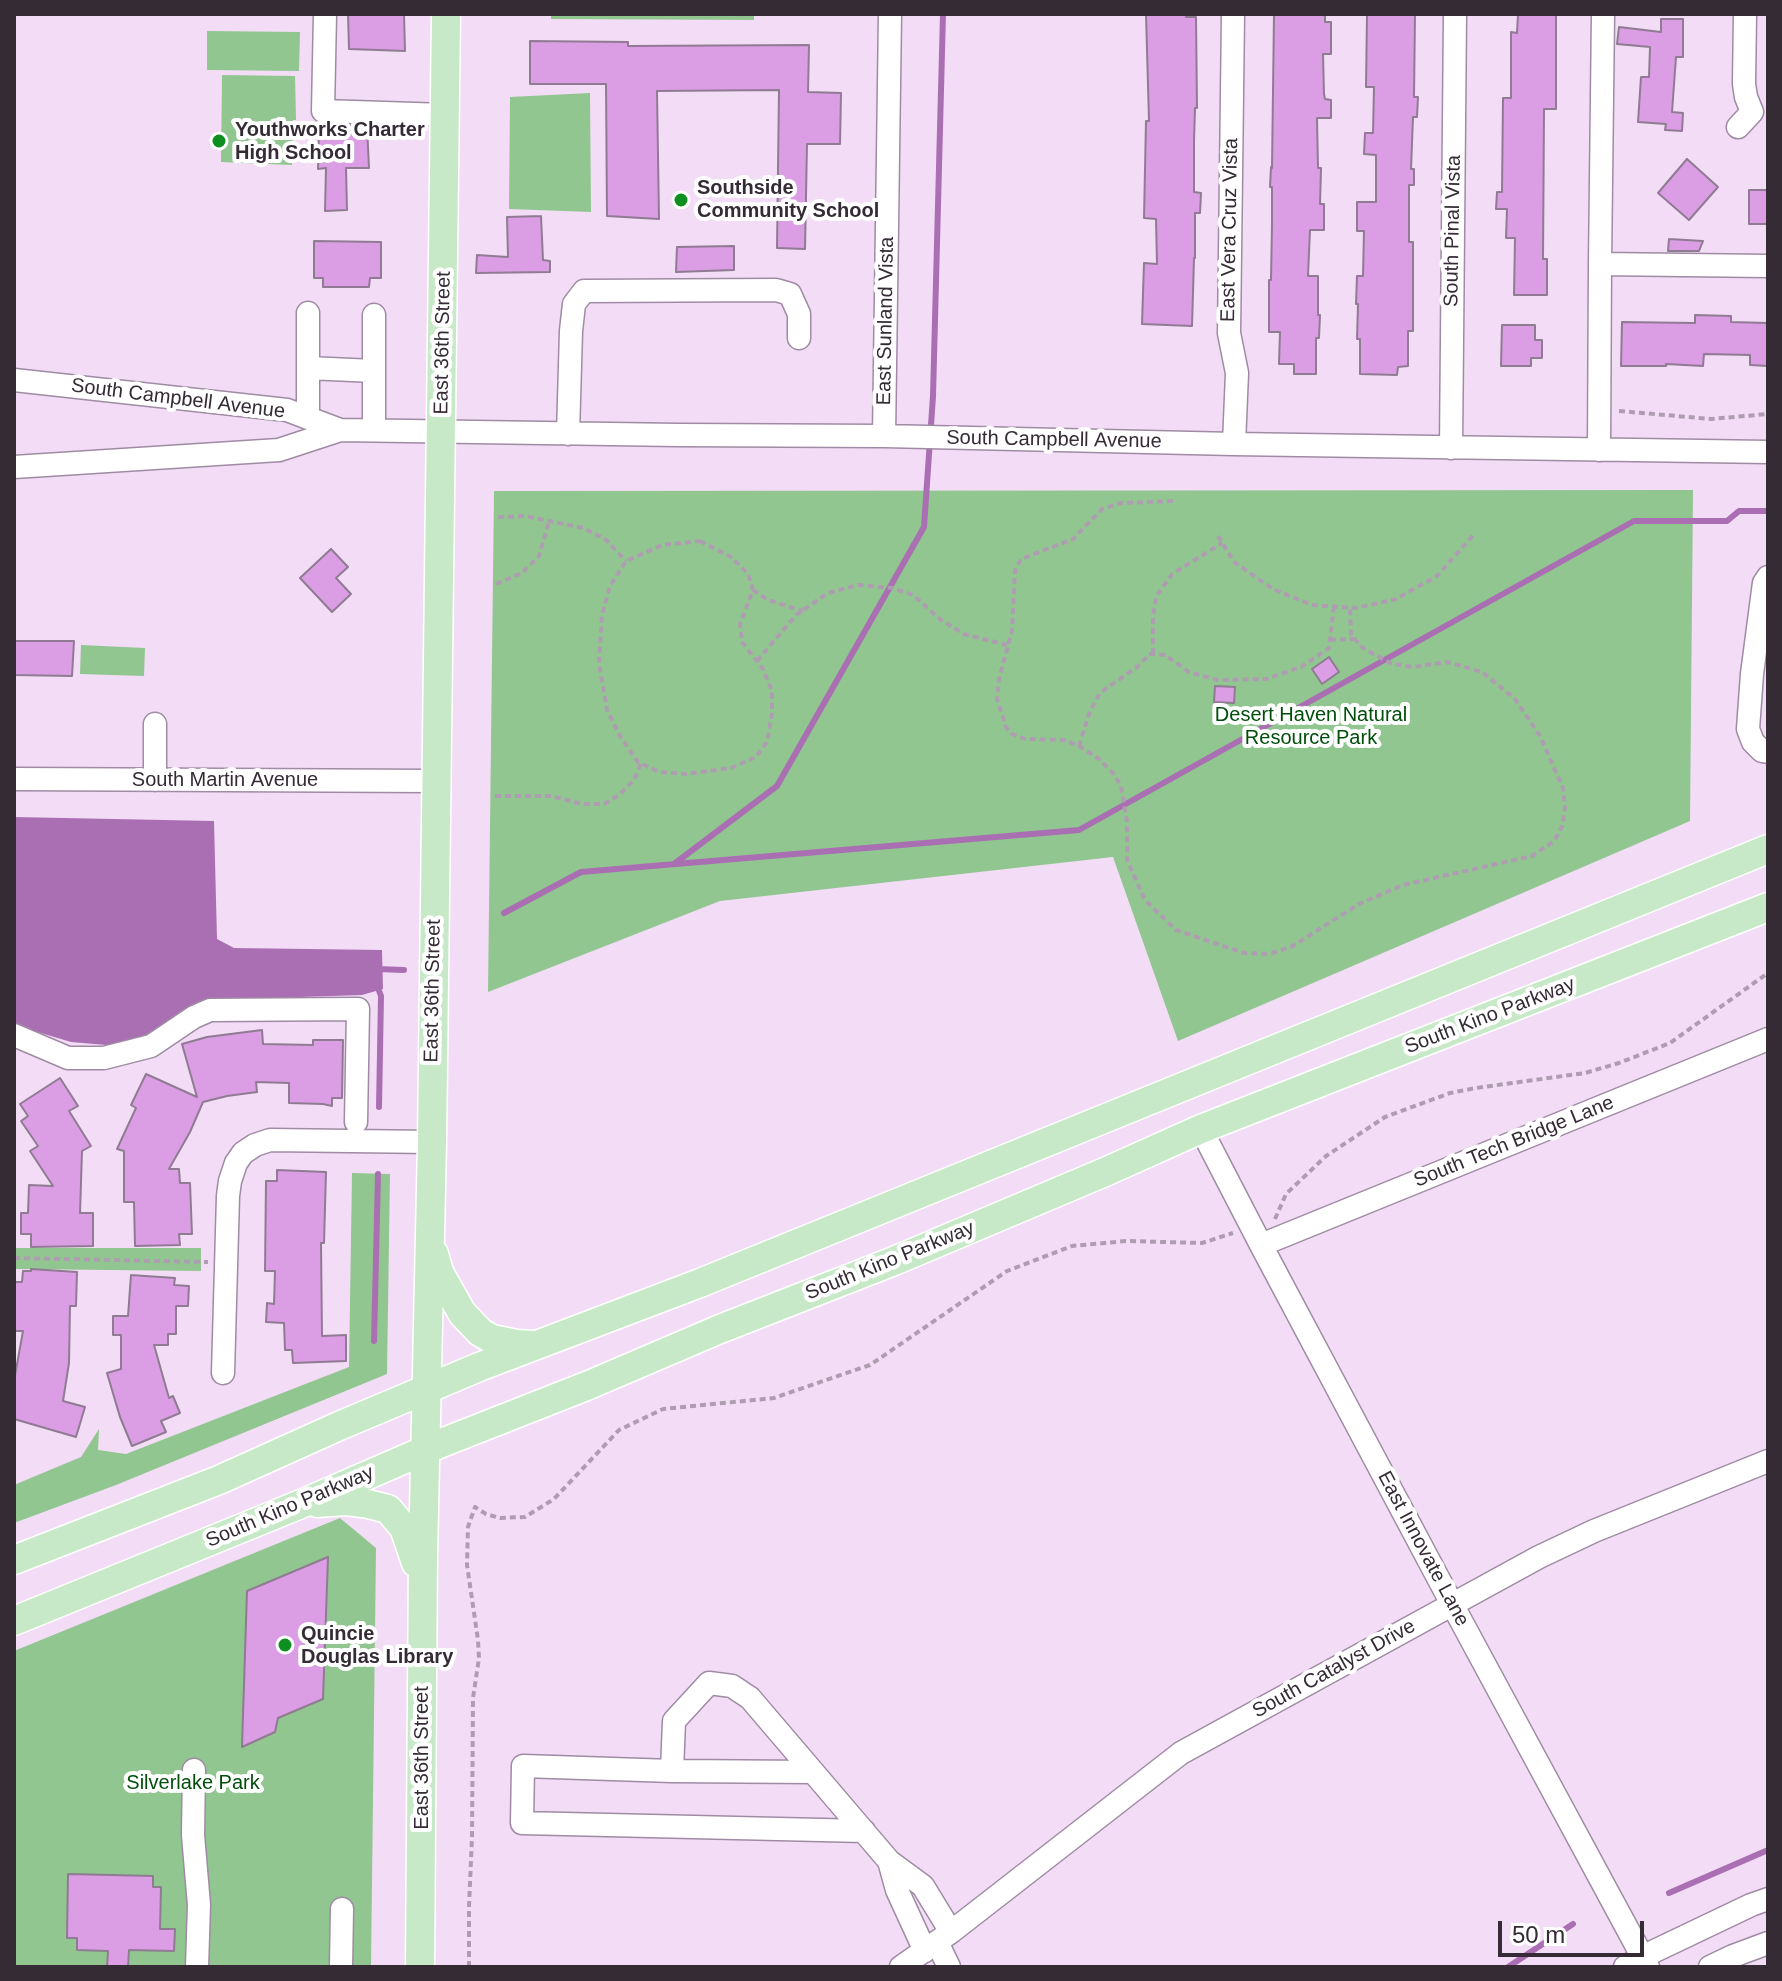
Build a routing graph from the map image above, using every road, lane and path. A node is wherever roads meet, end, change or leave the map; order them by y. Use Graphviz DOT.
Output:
graph roads {
  1 [pos="325,14"];
  2 [pos="446,14"];
  3 [pos="890,14"];
  4 [pos="1233,14"];
  5 [pos="1455,14"];
  6 [pos="1603,14"];
  7 [pos="1745,14"];
  8 [pos="445,115"];
  9 [pos="1753,120"];
  10 [pos="1600,264"];
  11 [pos="1768,266"];
  12 [pos="308,313"];
  13 [pos="374,315"];
  14 [pos="799,338"];
  15 [pos="308,368"];
  16 [pos="374,371"];
  17 [pos="14,380"];
  18 [pos="1599,410"];
  19 [pos="1768,414"];
  20 [pos="308,418"];
  21 [pos="340,430"];
  22 [pos="374,430"];
  23 [pos="442,431"];
  24 [pos="568,434"];
  25 [pos="884,436"];
  26 [pos="1234,444"];
  27 [pos="1451,448"];
  28 [pos="1599,450"];
  29 [pos="1768,452"];
  30 [pos="14,467"];
  31 [pos="1173,501"];
  32 [pos="498,517"];
  33 [pos="549,521"];
  34 [pos="1475,533"];
  35 [pos="1218,536"];
  36 [pos="1222,543"];
  37 [pos="626,561"];
  38 [pos="1768,577"];
  39 [pos="496,584"];
  40 [pos="753,590"];
  41 [pos="1334,606"];
  42 [pos="1350,607"];
  43 [pos="803,611"];
  44 [pos="1354,639"];
  45 [pos="1330,640"];
  46 [pos="1007,645"];
  47 [pos="1153,654"];
  48 [pos="757,661"];
  49 [pos="155,724"];
  50 [pos="1079,746"];
  51 [pos="1768,752"];
  52 [pos="641,763"];
  53 [pos="14,779"];
  54 [pos="155,780"];
  55 [pos="435,781"];
  56 [pos="495,796"];
  57 [pos="1768,849"];
  58 [pos="1768,907"];
  59 [pos="1768,973"];
  60 [pos="14,1035"];
  61 [pos="1768,1039"];
  62 [pos="356,1122"];
  63 [pos="1201,1129"];
  64 [pos="432,1142"];
  65 [pos="1256,1236"];
  66 [pos="430,1238"];
  67 [pos="14,1258"];
  68 [pos="226,1263"];
  69 [pos="537,1345"];
  70 [pos="223,1373"];
  71 [pos="427,1389"];
  72 [pos="426,1449"];
  73 [pos="1768,1461"];
  74 [pos="301,1504"];
  75 [pos="14,1560"];
  76 [pos="423,1597"];
  77 [pos="1452,1604"];
  78 [pos="14,1621"];
  79 [pos="194,1770"];
  80 [pos="672,1771"];
  81 [pos="813,1772"];
  82 [pos="864,1831"];
  83 [pos="889,1861"];
  84 [pos="1768,1899"];
  85 [pos="342,1909"];
  86 [pos="938,1941"];
  87 [pos="1768,1943"];
  88 [pos="1638,1964"];
  89 [pos="197,1967"];
  90 [pos="341,1967"];
  91 [pos="420,1967"];
  92 [pos="469,1967"];
  93 [pos="901,1967"];
  94 [pos="949,1967"];
  95 [pos="1710,1967"];
  1 -- 8 [label="street"];
  2 -- 8 [label="main road, East 36th Street"];
  3 -- 25 [label="street, East Sunland Vista"];
  4 -- 26 [label="street, East Vera Cruz Vista"];
  5 -- 27 [label="street, South Pinal Vista"];
  6 -- 10 [label="street"];
  7 -- 9 [label="street"];
  8 -- 23 [label="main road, East 36th Street"];
  10 -- 11 [label="street"];
  10 -- 18 [label="street"];
  12 -- 15 [label="street"];
  13 -- 16 [label="street"];
  14 -- 24 [label="street"];
  15 -- 16 [label="street"];
  15 -- 20 [label="street"];
  16 -- 22 [label="street"];
  17 -- 20 [label="street, South Campbell Avenue"];
  18 -- 19 [label="path"];
  18 -- 28 [label="street"];
  20 -- 21 [label="street, South Campbell Avenue"];
  21 -- 22 [label="street, South Campbell Avenue"];
  21 -- 30 [label="street, South Campbell Avenue"];
  22 -- 23 [label="street, South Campbell Avenue"];
  23 -- 24 [label="street, South Campbell Avenue"];
  23 -- 55 [label="main road, East 36th Street"];
  24 -- 25 [label="street, South Campbell Avenue"];
  25 -- 26 [label="street, South Campbell Avenue"];
  26 -- 27 [label="street, South Campbell Avenue"];
  27 -- 28 [label="street, South Campbell Avenue"];
  28 -- 29 [label="street, South Campbell Avenue"];
  31 -- 46 [label="path"];
  32 -- 33 [label="path"];
  33 -- 37 [label="path"];
  33 -- 39 [label="path"];
  34 -- 42 [label="path"];
  35 -- 36 [label="path"];
  36 -- 41 [label="path"];
  36 -- 47 [label="path"];
  37 -- 40 [label="path"];
  37 -- 52 [label="path"];
  38 -- 51 [label="street"];
  40 -- 43 [label="path"];
  40 -- 48 [label="path"];
  41 -- 42 [label="path"];
  41 -- 45 [label="path"];
  42 -- 44 [label="path"];
  43 -- 46 [label="path"];
  43 -- 48 [label="path"];
  44 -- 45 [label="path"];
  44 -- 50 [label="path"];
  45 -- 47 [label="path"];
  46 -- 50 [label="path"];
  47 -- 50 [label="path"];
  48 -- 52 [label="path"];
  49 -- 54 [label="street"];
  52 -- 56 [label="path"];
  53 -- 54 [label="street, South Martin Avenue"];
  54 -- 55 [label="street, South Martin Avenue"];
  55 -- 64 [label="main road, East 36th Street"];
  57 -- 69 [label="main road"];
  58 -- 63 [label="main road, South Kino Parkway"];
  59 -- 65 [label="path"];
  60 -- 62 [label="street"];
  61 -- 65 [label="street, South Tech Bridge Lane"];
  63 -- 65 [label="street, East Innovate Lane"];
  63 -- 72 [label="main road, South Kino Parkway"];
  64 -- 66 [label="main road, East 36th Street"];
  64 -- 68 [label="street"];
  65 -- 77 [label="street, East Innovate Lane"];
  65 -- 92 [label="path"];
  66 -- 69 [label="main road"];
  66 -- 71 [label="main road, East 36th Street"];
  67 -- 68 [label="path"];
  68 -- 70 [label="street"];
  69 -- 71 [label="main road"];
  71 -- 72 [label="main road, East 36th Street"];
  71 -- 75 [label="main road"];
  72 -- 74 [label="main road, South Kino Parkway"];
  72 -- 76 [label="main road, East 36th Street"];
  73 -- 77 [label="street, South Catalyst Drive"];
  74 -- 76 [label="main road"];
  74 -- 78 [label="main road, South Kino Parkway"];
  76 -- 91 [label="main road, East 36th Street"];
  77 -- 86 [label="street, South Catalyst Drive"];
  77 -- 88 [label="street, East Innovate Lane"];
  79 -- 89 [label="street"];
  80 -- 81 [label="street"];
  80 -- 81 [label="street"];
  80 -- 82 [label="street"];
  81 -- 82 [label="street"];
  82 -- 83 [label="street"];
  83 -- 86 [label="street"];
  83 -- 86 [label="street"];
  84 -- 88 [label="street"];
  85 -- 90 [label="street"];
  86 -- 93 [label="street, South Catalyst Drive"];
  86 -- 94 [label="street"];
  87 -- 95 [label="street"];
}
